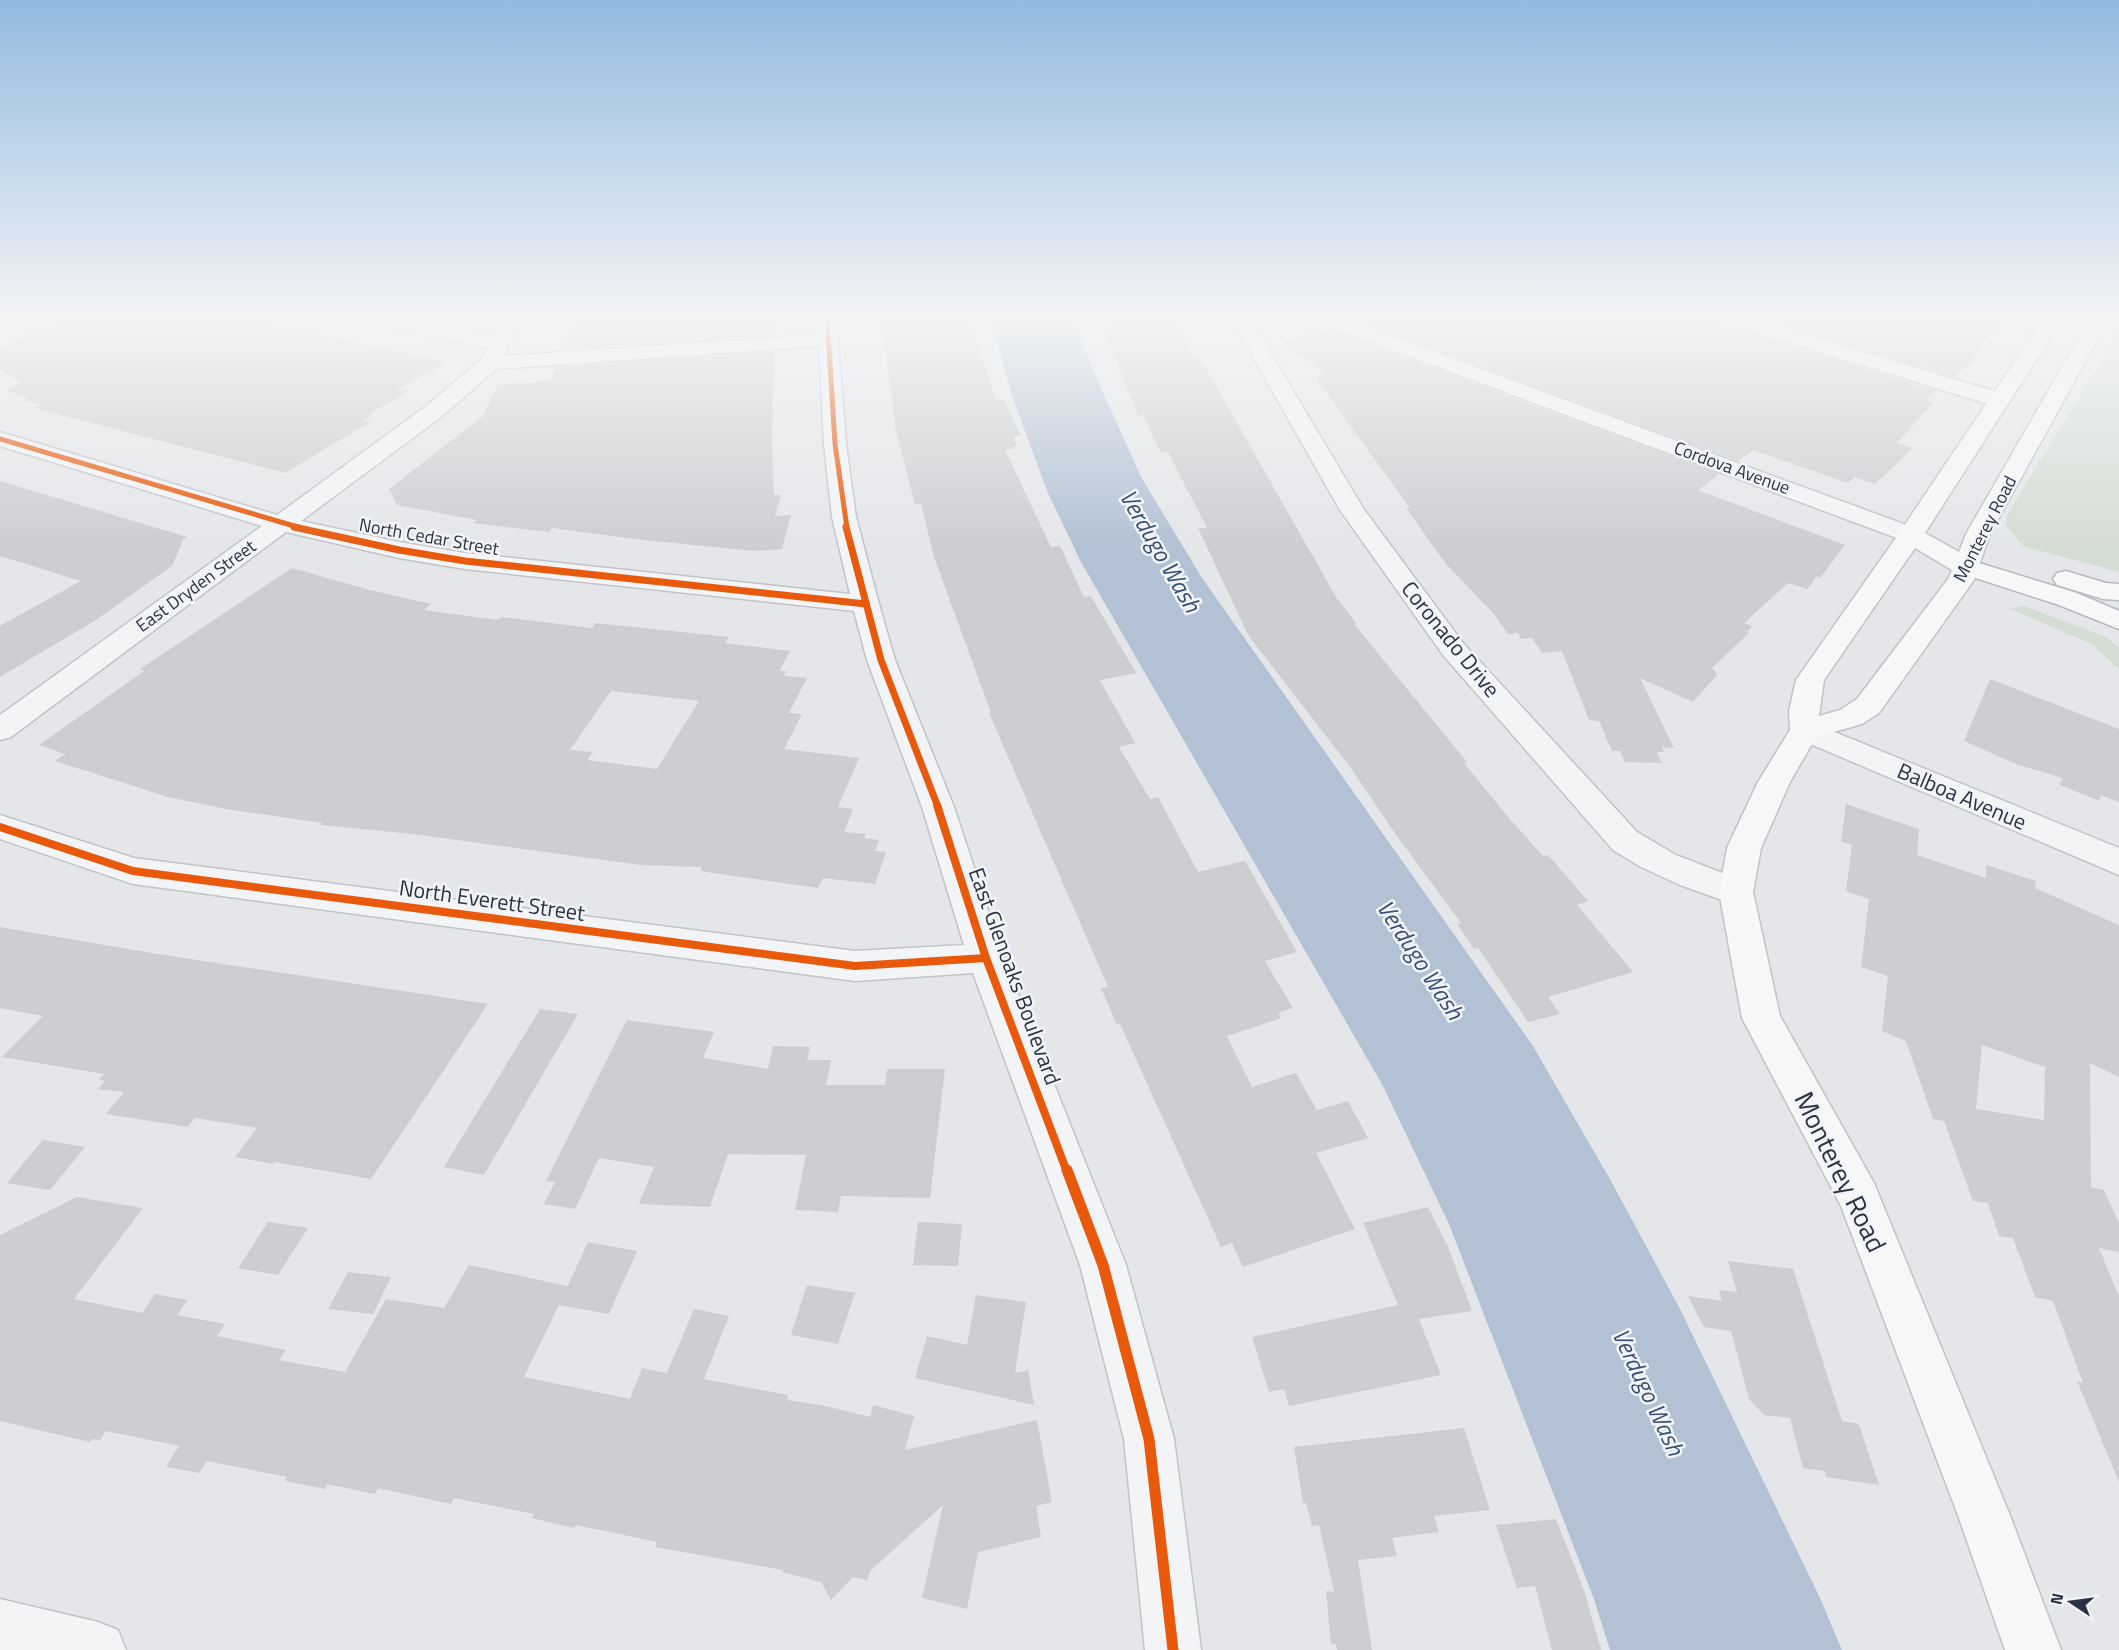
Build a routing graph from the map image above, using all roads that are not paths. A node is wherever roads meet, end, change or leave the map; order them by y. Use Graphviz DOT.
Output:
graph roads {
  1 [pos="453,392"];
  2 [pos="831,392"];
  3 [pos="1283,392"];
  4 [pos="1524,392"];
  5 [pos="1973,392"];
  6 [pos="2004,392"];
  7 [pos="2060,392"];
  8 [pos="1999,400"];
  9 [pos="0,439"];
  10 [pos="282,524"];
  11 [pos="1911,535"];
  12 [pos="1969,558"];
  13 [pos="2119,592"];
  14 [pos="866,604"];
  15 [pos="2119,621"];
  16 [pos="0,730"];
  17 [pos="1805,730"];
  18 [pos="0,827"];
  19 [pos="2119,862"];
  20 [pos="1736,892"];
  21 [pos="986,958"];
  22 [pos="0,1628"];
  23 [pos="98,1650"];
  24 [pos="1173,1650"];
  25 [pos="2032,1650"];
  1 -- 10 [label="street, East Dryden Street"];
  2 -- 14 [label="street, East Glenoaks Boulevard"];
  3 -- 20 [label="street, Coronado Drive"];
  4 -- 11 [label="street, Cordova Avenue"];
  5 -- 8 [label="street"];
  6 -- 8 [label="main road, Monterey Road"];
  7 -- 12 [label="main road, Monterey Road"];
  8 -- 11 [label="main road, Monterey Road"];
  9 -- 10 [label="street, North Cedar Street"];
  10 -- 14 [label="street, North Cedar Street"];
  10 -- 16 [label="street, East Dryden Street"];
  11 -- 12 [label="main road"];
  11 -- 17 [label="main road, Monterey Road"];
  12 -- 13 [label="main road"];
  12 -- 15 [label="main road"];
  12 -- 17 [label="main road, Monterey Road"];
  14 -- 21 [label="street, East Glenoaks Boulevard"];
  17 -- 19 [label="street, Balboa Avenue"];
  17 -- 20 [label="main road, Monterey Road"];
  18 -- 21 [label="street, North Everett Street"];
  20 -- 25 [label="main road, Monterey Road"];
  21 -- 24 [label="street, East Glenoaks Boulevard"];
  22 -- 23 [label="street"];
}
